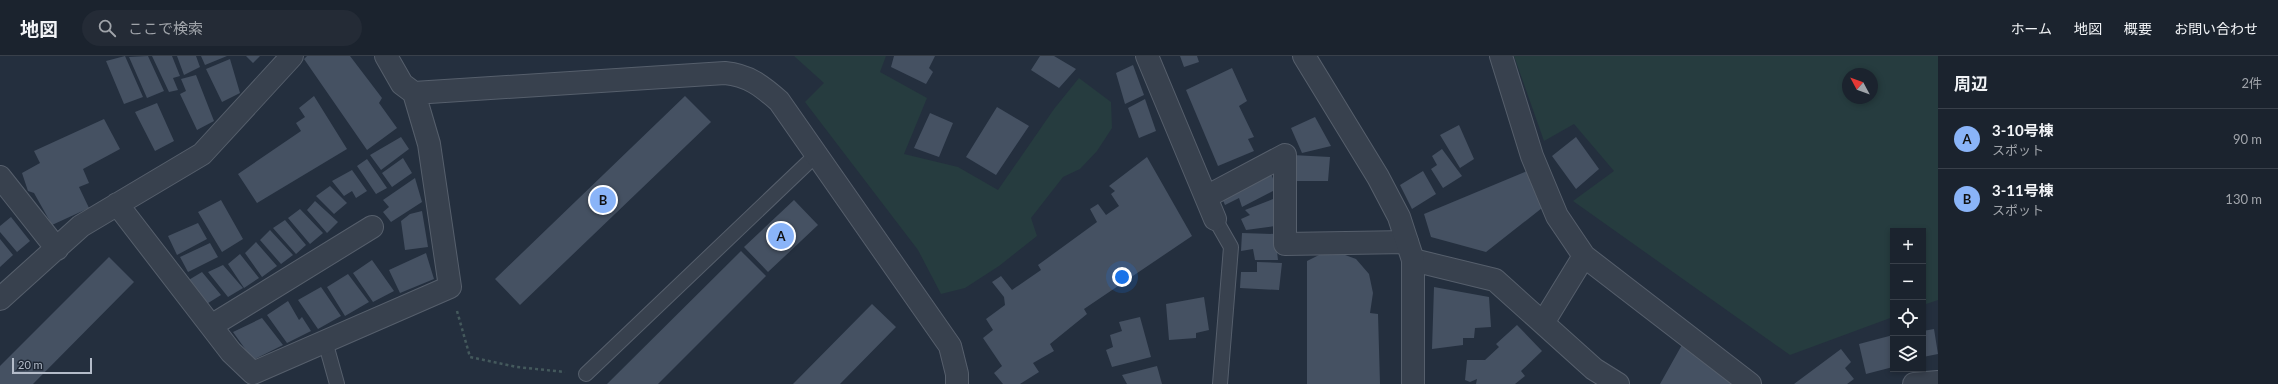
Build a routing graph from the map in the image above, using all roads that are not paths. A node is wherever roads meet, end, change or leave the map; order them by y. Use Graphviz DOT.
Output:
graph roads {
  1 [pos="292,56"];
  2 [pos="386,56"];
  3 [pos="1147,56"];
  4 [pos="1304,56"];
  5 [pos="1501,56"];
  6 [pos="414,93"];
  7 [pos="816,155"];
  8 [pos="0,177"];
  9 [pos="1206,197"];
  10 [pos="117,204"];
  11 [pos="1215,219"];
  12 [pos="372,227"];
  13 [pos="57,250"];
  14 [pos="1410,251"];
  15 [pos="1584,256"];
  16 [pos="0,299"];
  17 [pos="1542,323"];
  18 [pos="211,326"];
  19 [pos="325,341"];
  20 [pos="586,374"];
  21 [pos="1938,382"];
  22 [pos="337,384"];
  23 [pos="957,384"];
  24 [pos="1220,384"];
  25 [pos="1413,384"];
  26 [pos="1618,384"];
  27 [pos="1750,384"];
  28 [pos="1914,384"];
  1 -- 10 [label="street"];
  2 -- 6 [label="street"];
  3 -- 9 [label="street"];
  4 -- 14 [label="street"];
  5 -- 15 [label="street"];
  6 -- 7 [label="street"];
  6 -- 19 [label="street"];
  7 -- 20 [label="lane"];
  7 -- 23 [label="street"];
  8 -- 13 [label="street"];
  9 -- 11 [label="street"];
  9 -- 14 [label="street"];
  10 -- 13 [label="street"];
  10 -- 18 [label="street"];
  11 -- 24 [label="lane"];
  12 -- 18 [label="street"];
  13 -- 16 [label="street"];
  14 -- 17 [label="street"];
  14 -- 25 [label="street"];
  15 -- 17 [label="street"];
  15 -- 27 [label="street"];
  17 -- 26 [label="street"];
  18 -- 19 [label="street"];
  19 -- 22 [label="lane"];
  21 -- 28 [label="street"];
}
